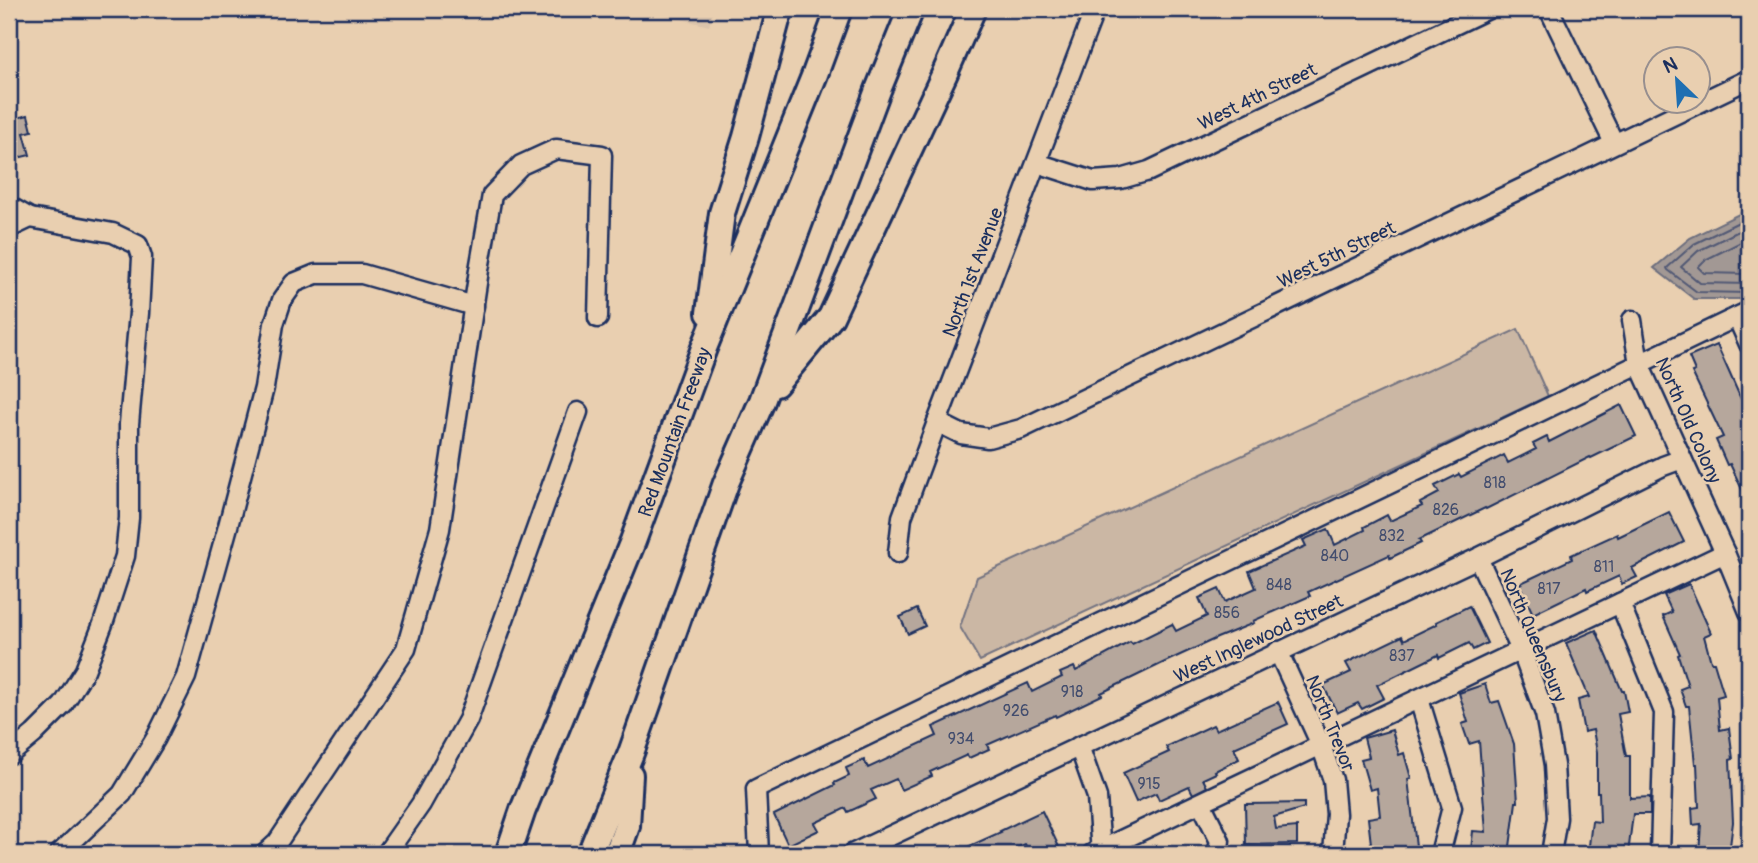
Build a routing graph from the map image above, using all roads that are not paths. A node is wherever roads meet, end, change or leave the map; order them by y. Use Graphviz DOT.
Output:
graph roads {
  1 [pos="780,9"];
  2 [pos="839,9"];
  3 [pos="911,9"];
  4 [pos="973,9"];
  5 [pos="1095,9"];
  6 [pos="1488,9"];
  7 [pos="1549,9"];
  8 [pos="1749,79"];
  9 [pos="1614,144"];
  10 [pos="1037,163"];
  11 [pos="9,206"];
  12 [pos="30,218"];
  13 [pos="9,228"];
  14 [pos="474,306"];
  15 [pos="1743,314"];
  16 [pos="598,318"];
  17 [pos="1632,320"];
  18 [pos="1749,344"];
  19 [pos="704,348"];
  20 [pos="1639,363"];
  21 [pos="762,401"];
  22 [pos="578,412"];
  23 [pos="937,422"];
  24 [pos="1682,459"];
  25 [pos="1725,553"];
  26 [pos="898,554"];
  27 [pos="1478,558"];
  28 [pos="1620,603"];
  29 [pos="1749,612"];
  30 [pos="1521,650"];
  31 [pos="1278,651"];
  32 [pos="1419,699"];
  33 [pos="1321,745"];
  34 [pos="1079,746"];
  35 [pos="631,753"];
  36 [pos="9,755"];
  37 [pos="1201,803"];
  38 [pos="523,810"];
  39 [pos="1098,853"];
  40 [pos="59,854"];
  41 [pos="265,854"];
  42 [pos="386,854"];
  43 [pos="491,854"];
  44 [pos="508,854"];
  45 [pos="590,854"];
  46 [pos="617,854"];
  47 [pos="759,854"];
  48 [pos="852,854"];
  49 [pos="1217,854"];
  50 [pos="1334,854"];
  51 [pos="1440,854"];
  52 [pos="1551,854"];
  53 [pos="1660,854"];
  1 -- 19 [label="highway"];
  2 -- 19 [label="highway, Red Mountain Freeway"];
  3 -- 21 [label="highway"];
  4 -- 21 [label="highway"];
  5 -- 10 [label="street, North 1st Avenue"];
  6 -- 10 [label="street, West 4th Street"];
  7 -- 9 [label="street"];
  8 -- 9 [label="street, West 5th Street"];
  9 -- 23 [label="street, West 5th Street"];
  10 -- 23 [label="street, North 1st Avenue"];
  11 -- 12 [label="street"];
  12 -- 13 [label="street"];
  12 -- 36 [label="street"];
  14 -- 16 [label="street"];
  14 -- 40 [label="street"];
  14 -- 41 [label="street"];
  15 -- 18 [label="street"];
  15 -- 20 [label="street"];
  17 -- 20 [label="street, North Old Colony"];
  19 -- 38 [label="highway, Red Mountain Freeway"];
  20 -- 24 [label="street, North Old Colony"];
  20 -- 47 [label="street"];
  21 -- 35 [label="highway"];
  22 -- 42 [label="street"];
  23 -- 26 [label="street, North 1st Avenue"];
  24 -- 25 [label="street, North Old Colony"];
  24 -- 27 [label="street, West Inglewood Street"];
  25 -- 28 [label="street"];
  25 -- 29 [label="street, North Old Colony"];
  27 -- 30 [label="street, North Queensbury"];
  27 -- 31 [label="street, West Inglewood Street"];
  28 -- 30 [label="street"];
  28 -- 53 [label="street"];
  30 -- 32 [label="street"];
  30 -- 52 [label="street, North Queensbury"];
  31 -- 33 [label="street, North Trevor"];
  31 -- 34 [label="street, West Inglewood Street"];
  32 -- 33 [label="street"];
  32 -- 51 [label="street"];
  33 -- 37 [label="street"];
  33 -- 50 [label="street, North Trevor"];
  34 -- 39 [label="street"];
  34 -- 48 [label="street, West Inglewood Street"];
  35 -- 45 [label="highway"];
  35 -- 46 [label="highway"];
  37 -- 39 [label="street"];
  37 -- 49 [label="street"];
  38 -- 43 [label="highway"];
  38 -- 44 [label="highway, Red Mountain Freeway"];
}
